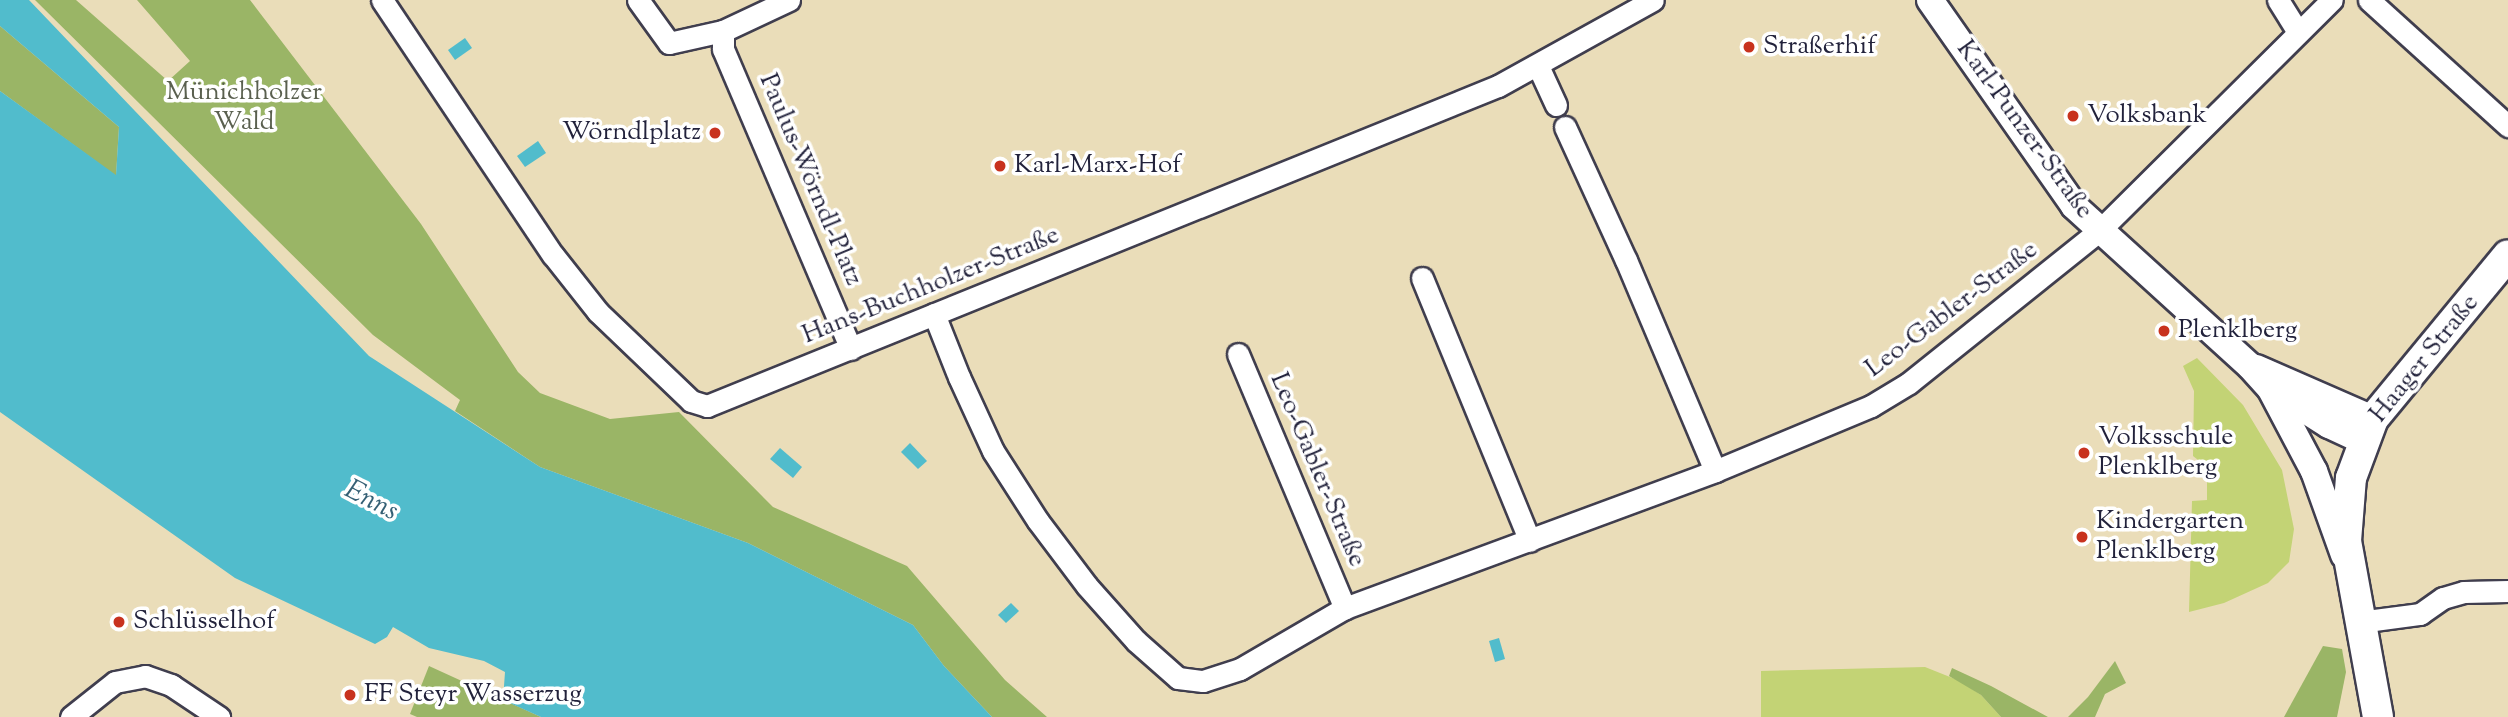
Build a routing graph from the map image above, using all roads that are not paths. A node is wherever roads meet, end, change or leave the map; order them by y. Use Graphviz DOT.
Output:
graph roads {
  1 [pos="382,0"];
  2 [pos="638,0"];
  3 [pos="789,0"];
  4 [pos="1653,0"];
  5 [pos="1930,0"];
  6 [pos="2278,0"];
  7 [pos="2332,0"];
  8 [pos="2369,0"];
  9 [pos="723,31"];
  10 [pos="2298,32"];
  11 [pos="1538,66"];
  12 [pos="1556,106"];
  13 [pos="2508,126"];
  14 [pos="1566,127"];
  15 [pos="2099,231"];
  16 [pos="2508,254"];
  17 [pos="1422,278"];
  18 [pos="934,314"];
  19 [pos="851,348"];
  20 [pos="1238,354"];
  21 [pos="2250,366"];
  22 [pos="2270,388"];
  23 [pos="2368,430"];
  24 [pos="1715,471"];
  25 [pos="1530,541"];
  26 [pos="2349,570"];
  27 [pos="2508,591"];
  28 [pos="1345,608"];
  29 [pos="2359,622"];
  30 [pos="71,717"];
  31 [pos="219,717"];
  32 [pos="2378,717"];
  1 -- 19 [label="street, Hans-Buchholzer-Straße"];
  2 -- 9 [label="street"];
  3 -- 9 [label="street"];
  4 -- 11 [label="street, Hans-Buchholzer-Straße"];
  5 -- 15 [label="street, Karl-Punzer-Straße"];
  6 -- 10 [label="street"];
  7 -- 10 [label="street, Leo-Gabler-Straße"];
  8 -- 13 [label="street"];
  9 -- 19 [label="street, Paulus-Wörndl-Platz"];
  10 -- 15 [label="street, Leo-Gabler-Straße"];
  11 -- 12 [label="street"];
  11 -- 18 [label="street, Hans-Buchholzer-Straße"];
  14 -- 24 [label="street"];
  15 -- 21 [label="street, Karl-Punzer-Straße"];
  15 -- 24 [label="street, Leo-Gabler-Straße"];
  16 -- 23 [label="main road, Haager Straße"];
  17 -- 25 [label="street"];
  18 -- 19 [label="street, Hans-Buchholzer-Straße"];
  18 -- 28 [label="street, Leo-Gabler-Straße"];
  20 -- 28 [label="street, Leo-Gabler-Straße"];
  21 -- 22 [label="street, Karl-Punzer-Straße"];
  21 -- 23 [label="street, Karl-Punzer-Straße"];
  22 -- 23 [label="street, Karl-Punzer-Straße"];
  22 -- 26 [label="street, Karl-Punzer-Straße"];
  23 -- 26 [label="main road, Haager Straße"];
  24 -- 25 [label="street, Leo-Gabler-Straße"];
  25 -- 28 [label="street, Leo-Gabler-Straße"];
  26 -- 29 [label="main road, Haager Straße"];
  27 -- 29 [label="street"];
  29 -- 32 [label="main road, Haager Straße"];
  30 -- 31 [label="street"];
}
